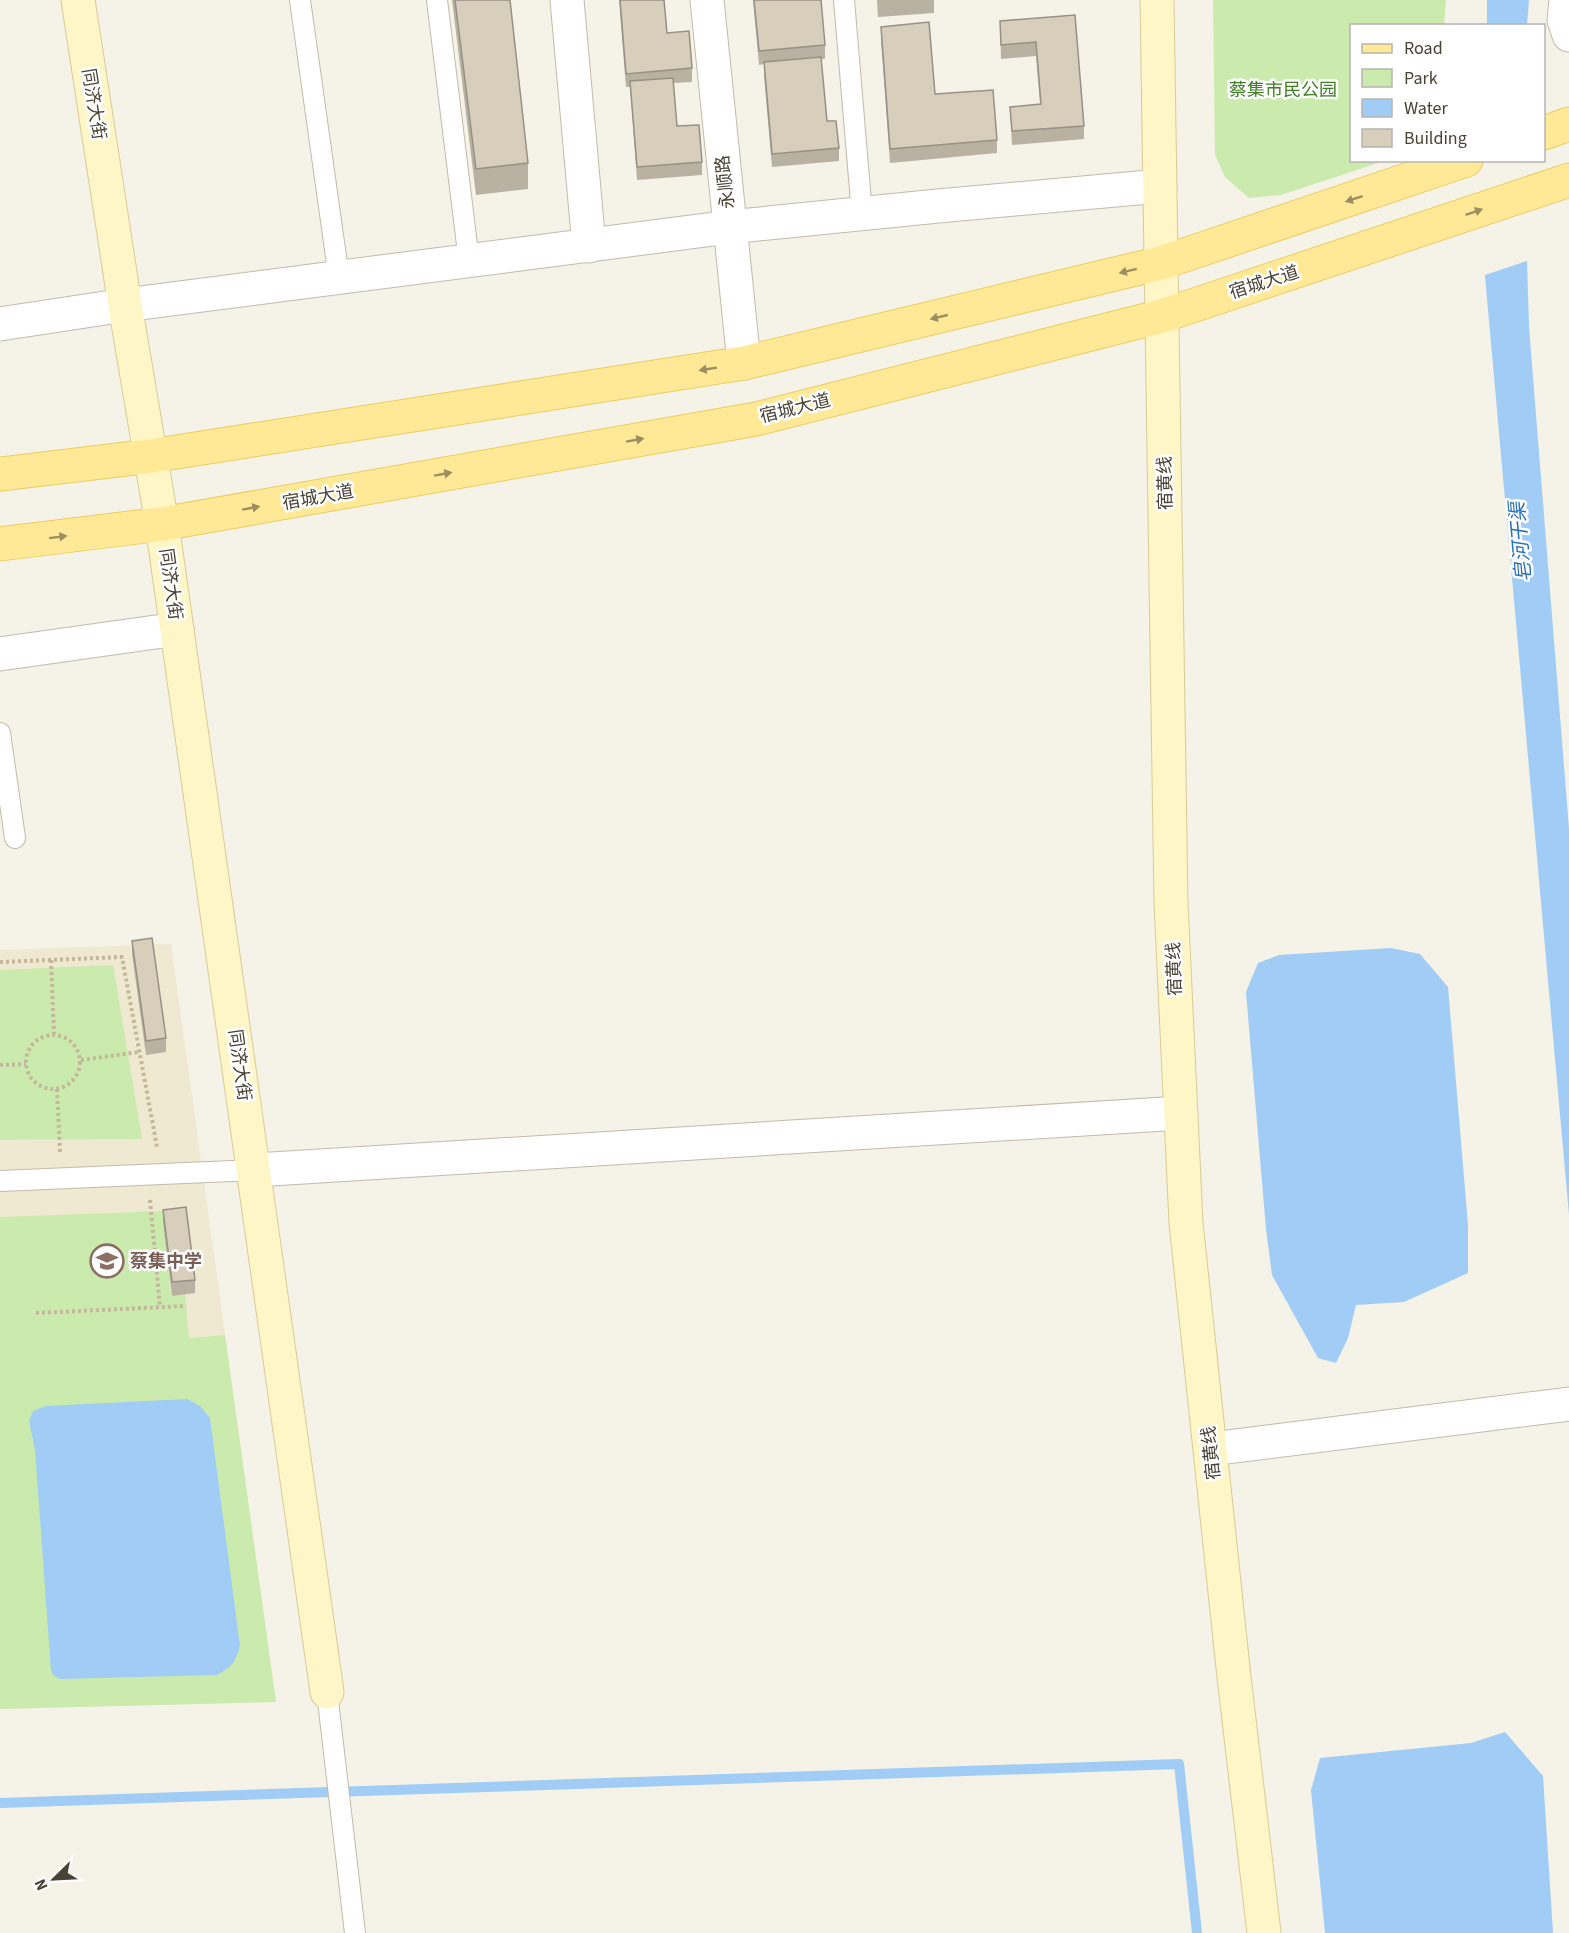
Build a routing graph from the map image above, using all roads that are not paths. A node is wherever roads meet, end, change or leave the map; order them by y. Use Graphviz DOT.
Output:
graph roads {
  1 [pos="78,0"];
  2 [pos="300,0"];
  3 [pos="437,0"];
  4 [pos="567,0"];
  5 [pos="707,0"];
  6 [pos="844,0"];
  7 [pos="1157,0"];
  8 [pos="1566,0"];
  9 [pos="1569,35"];
  10 [pos="1569,124"];
  11 [pos="1545,133"];
  12 [pos="1461,162"];
  13 [pos="1569,180"];
  14 [pos="1160,186"];
  15 [pos="862,214"];
  16 [pos="729,227"];
  17 [pos="589,246"];
  18 [pos="469,261"];
  19 [pos="1161,263"];
  20 [pos="339,278"];
  21 [pos="125,305"];
  22 [pos="1162,316"];
  23 [pos="0,324"];
  24 [pos="744,363"];
  25 [pos="151,456"];
  26 [pos="0,474"];
  27 [pos="162,524"];
  28 [pos="0,544"];
  29 [pos="177,629"];
  30 [pos="0,654"];
  31 [pos="0,733"];
  32 [pos="15,838"];
  33 [pos="1181,1113"];
  34 [pos="255,1170"];
  35 [pos="0,1181"];
  36 [pos="1556,1406"];
  37 [pos="1211,1449"];
  38 [pos="327,1692"];
  39 [pos="355,1933"];
  40 [pos="1264,1933"];
  1 -- 21 [label="main road, 同济大街"];
  2 -- 20 [label="lane"];
  3 -- 18 [label="lane"];
  4 -- 17 [label="street"];
  5 -- 16 [label="street, 永顺路"];
  6 -- 15 [label="lane"];
  7 -- 14 [label="main road, 宿黄线"];
  8 -- 9 [label="street"];
  10 -- 11 [label="main road"];
  12 -- 19 [label="main road, one-way"];
  22 -- 13 [label="main road, 宿城大道, one-way"];
  14 -- 15 [label="street"];
  14 -- 19 [label="main road, 宿黄线"];
  15 -- 16 [label="street"];
  16 -- 17 [label="street"];
  16 -- 24 [label="street, 永顺路"];
  17 -- 18 [label="street"];
  18 -- 20 [label="street"];
  19 -- 22 [label="main road, 宿黄线"];
  19 -- 24 [label="main road, one-way"];
  20 -- 21 [label="street"];
  21 -- 23 [label="street"];
  21 -- 25 [label="main road, 同济大街"];
  27 -- 22 [label="main road, 宿城大道, one-way"];
  22 -- 33 [label="main road, 宿黄线"];
  24 -- 25 [label="main road, one-way"];
  25 -- 26 [label="main road"];
  25 -- 27 [label="main road, 同济大街"];
  28 -- 27 [label="main road, 宿城大道, one-way"];
  27 -- 29 [label="main road, 同济大街"];
  29 -- 30 [label="street"];
  29 -- 34 [label="main road, 同济大街"];
  31 -- 32 [label="lane"];
  33 -- 34 [label="street"];
  33 -- 37 [label="main road, 宿黄线"];
  34 -- 35 [label="lane"];
  34 -- 38 [label="main road, 同济大街"];
  36 -- 37 [label="street"];
  37 -- 40 [label="main road, 宿黄线"];
  38 -- 39 [label="lane"];
}
